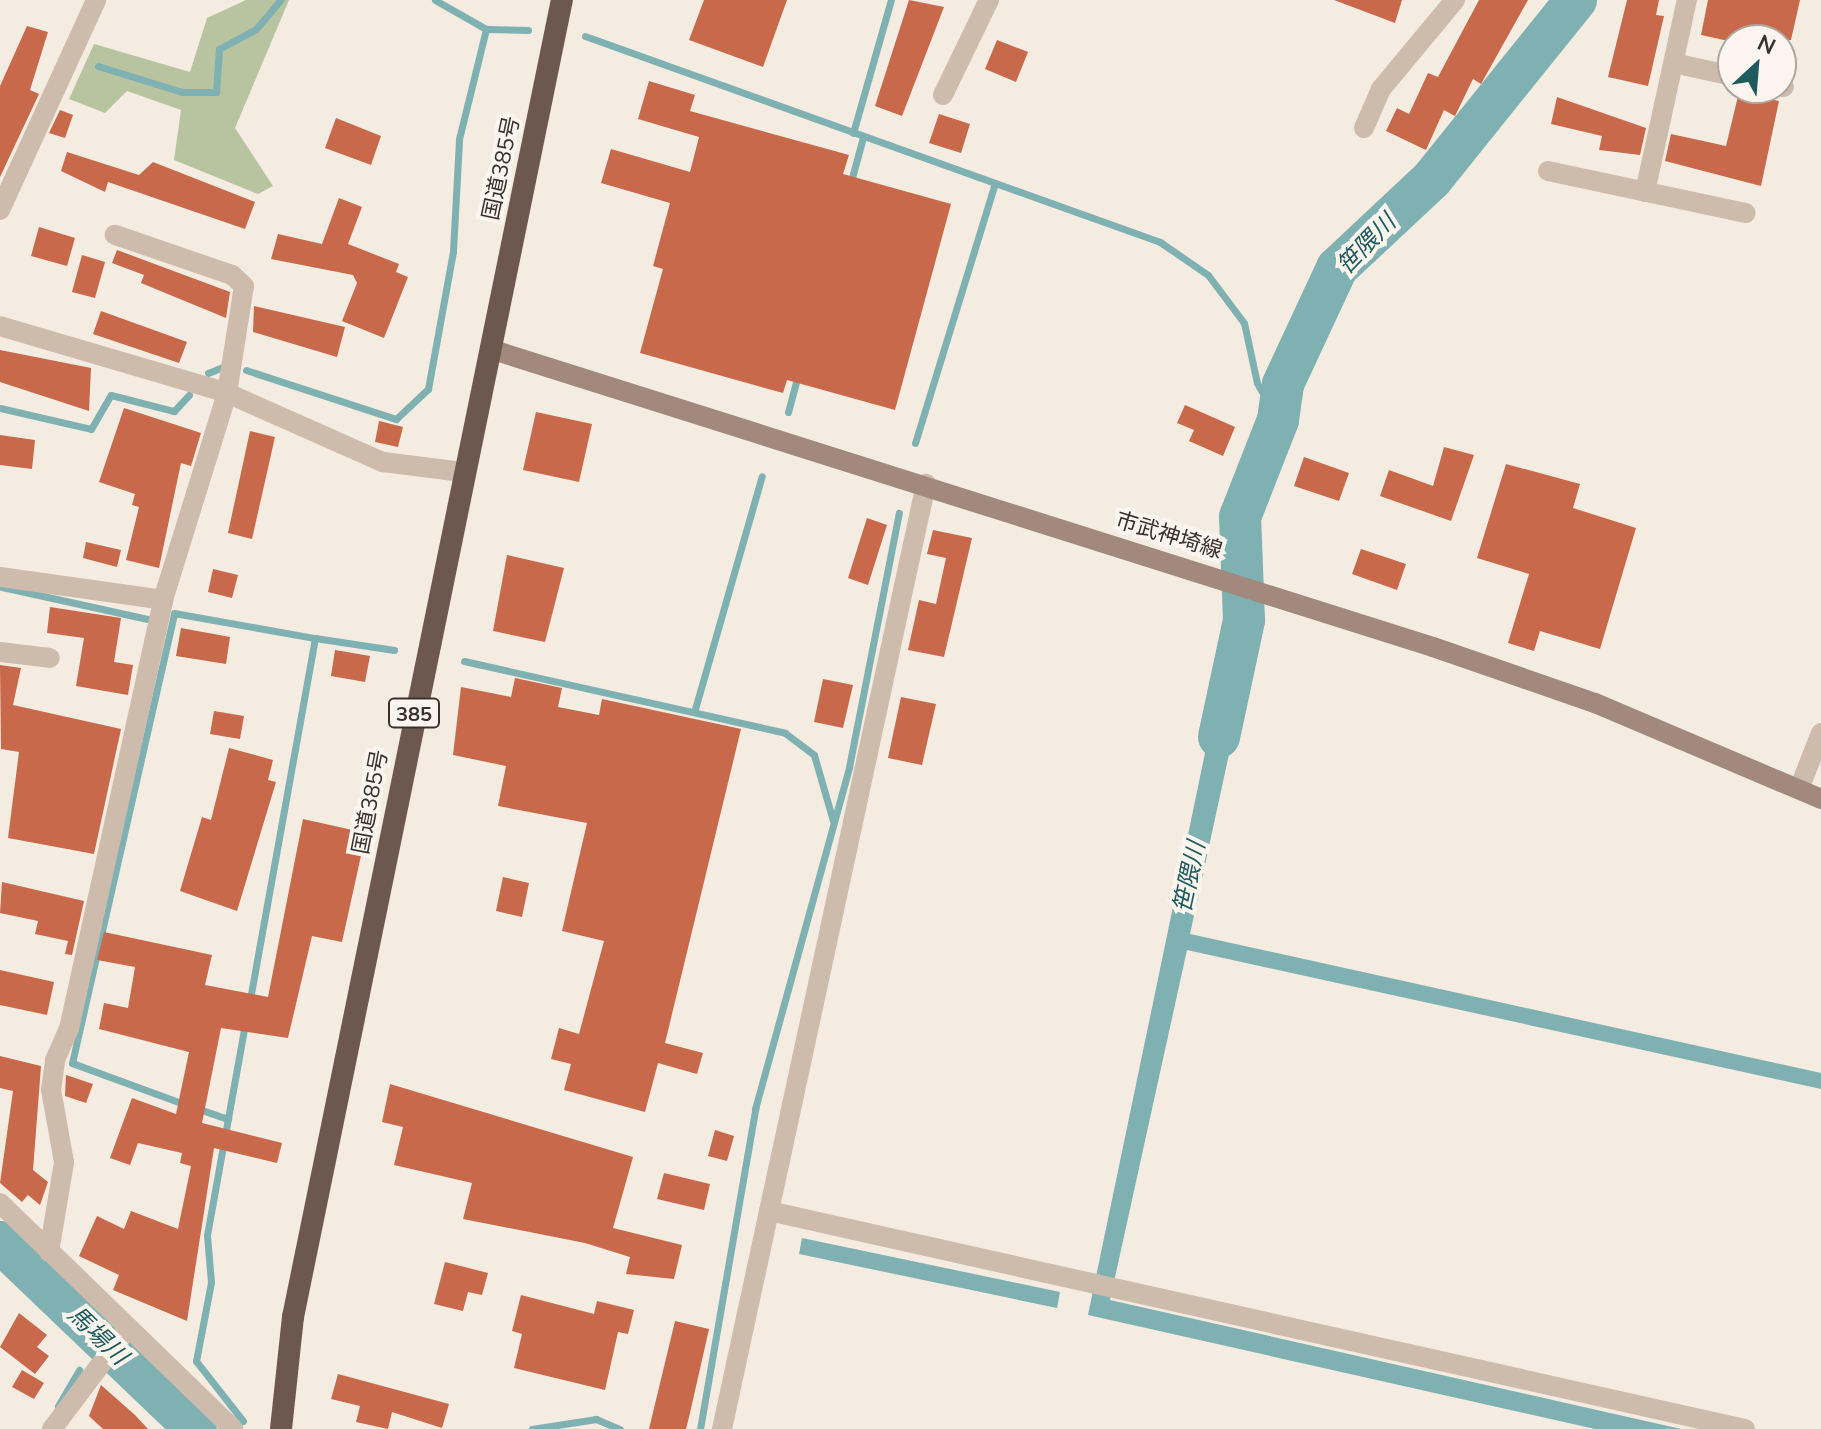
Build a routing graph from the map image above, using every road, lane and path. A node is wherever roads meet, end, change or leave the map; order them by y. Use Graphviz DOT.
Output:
graph roads {
  1 [pos="96,0"];
  2 [pos="562,0"];
  3 [pos="989,0"];
  4 [pos="1455,0"];
  5 [pos="1687,0"];
  6 [pos="1673,63"];
  7 [pos="1717,73"];
  8 [pos="943,95"];
  9 [pos="1364,128"];
  10 [pos="1548,171"];
  11 [pos="1645,192"];
  12 [pos="0,210"];
  13 [pos="1746,213"];
  14 [pos="115,235"];
  15 [pos="0,326"];
  16 [pos="490,349"];
  17 [pos="227,393"];
  18 [pos="462,472"];
  19 [pos="926,484"];
  20 [pos="0,577"];
  21 [pos="163,600"];
  22 [pos="0,652"];
  23 [pos="50,658"];
  24 [pos="1821,733"];
  25 [pos="1799,789"];
  26 [pos="1821,799"];
  27 [pos="0,1203"];
  28 [pos="769,1211"];
  29 [pos="49,1252"];
  30 [pos="128,1328"];
  31 [pos="52,1429"];
  32 [pos="233,1429"];
  33 [pos="281,1429"];
  34 [pos="722,1429"];
  35 [pos="1745,1429"];
  1 -- 12 [label="street"];
  2 -- 16 [label="highway, 国道385号 / 385"];
  3 -- 8 [label="street"];
  4 -- 9 [label="street"];
  5 -- 6 [label="street"];
  6 -- 7 [label="street"];
  6 -- 11 [label="street"];
  10 -- 11 [label="street"];
  11 -- 13 [label="street"];
  14 -- 17 [label="street"];
  15 -- 17 [label="street"];
  16 -- 18 [label="highway, 国道385号 / 385"];
  16 -- 19 [label="main road, 市武神埼線"];
  17 -- 18 [label="street"];
  17 -- 21 [label="street"];
  18 -- 33 [label="highway, 国道385号 / 385"];
  19 -- 25 [label="main road, 市武神埼線"];
  19 -- 28 [label="street"];
  20 -- 21 [label="street"];
  21 -- 29 [label="street"];
  22 -- 23 [label="street"];
  24 -- 25 [label="street"];
  25 -- 26 [label="main road, 市武神埼線"];
  27 -- 29 [label="street"];
  28 -- 34 [label="street"];
  28 -- 35 [label="street"];
  29 -- 30 [label="street"];
  30 -- 31 [label="street"];
  30 -- 32 [label="street"];
}
